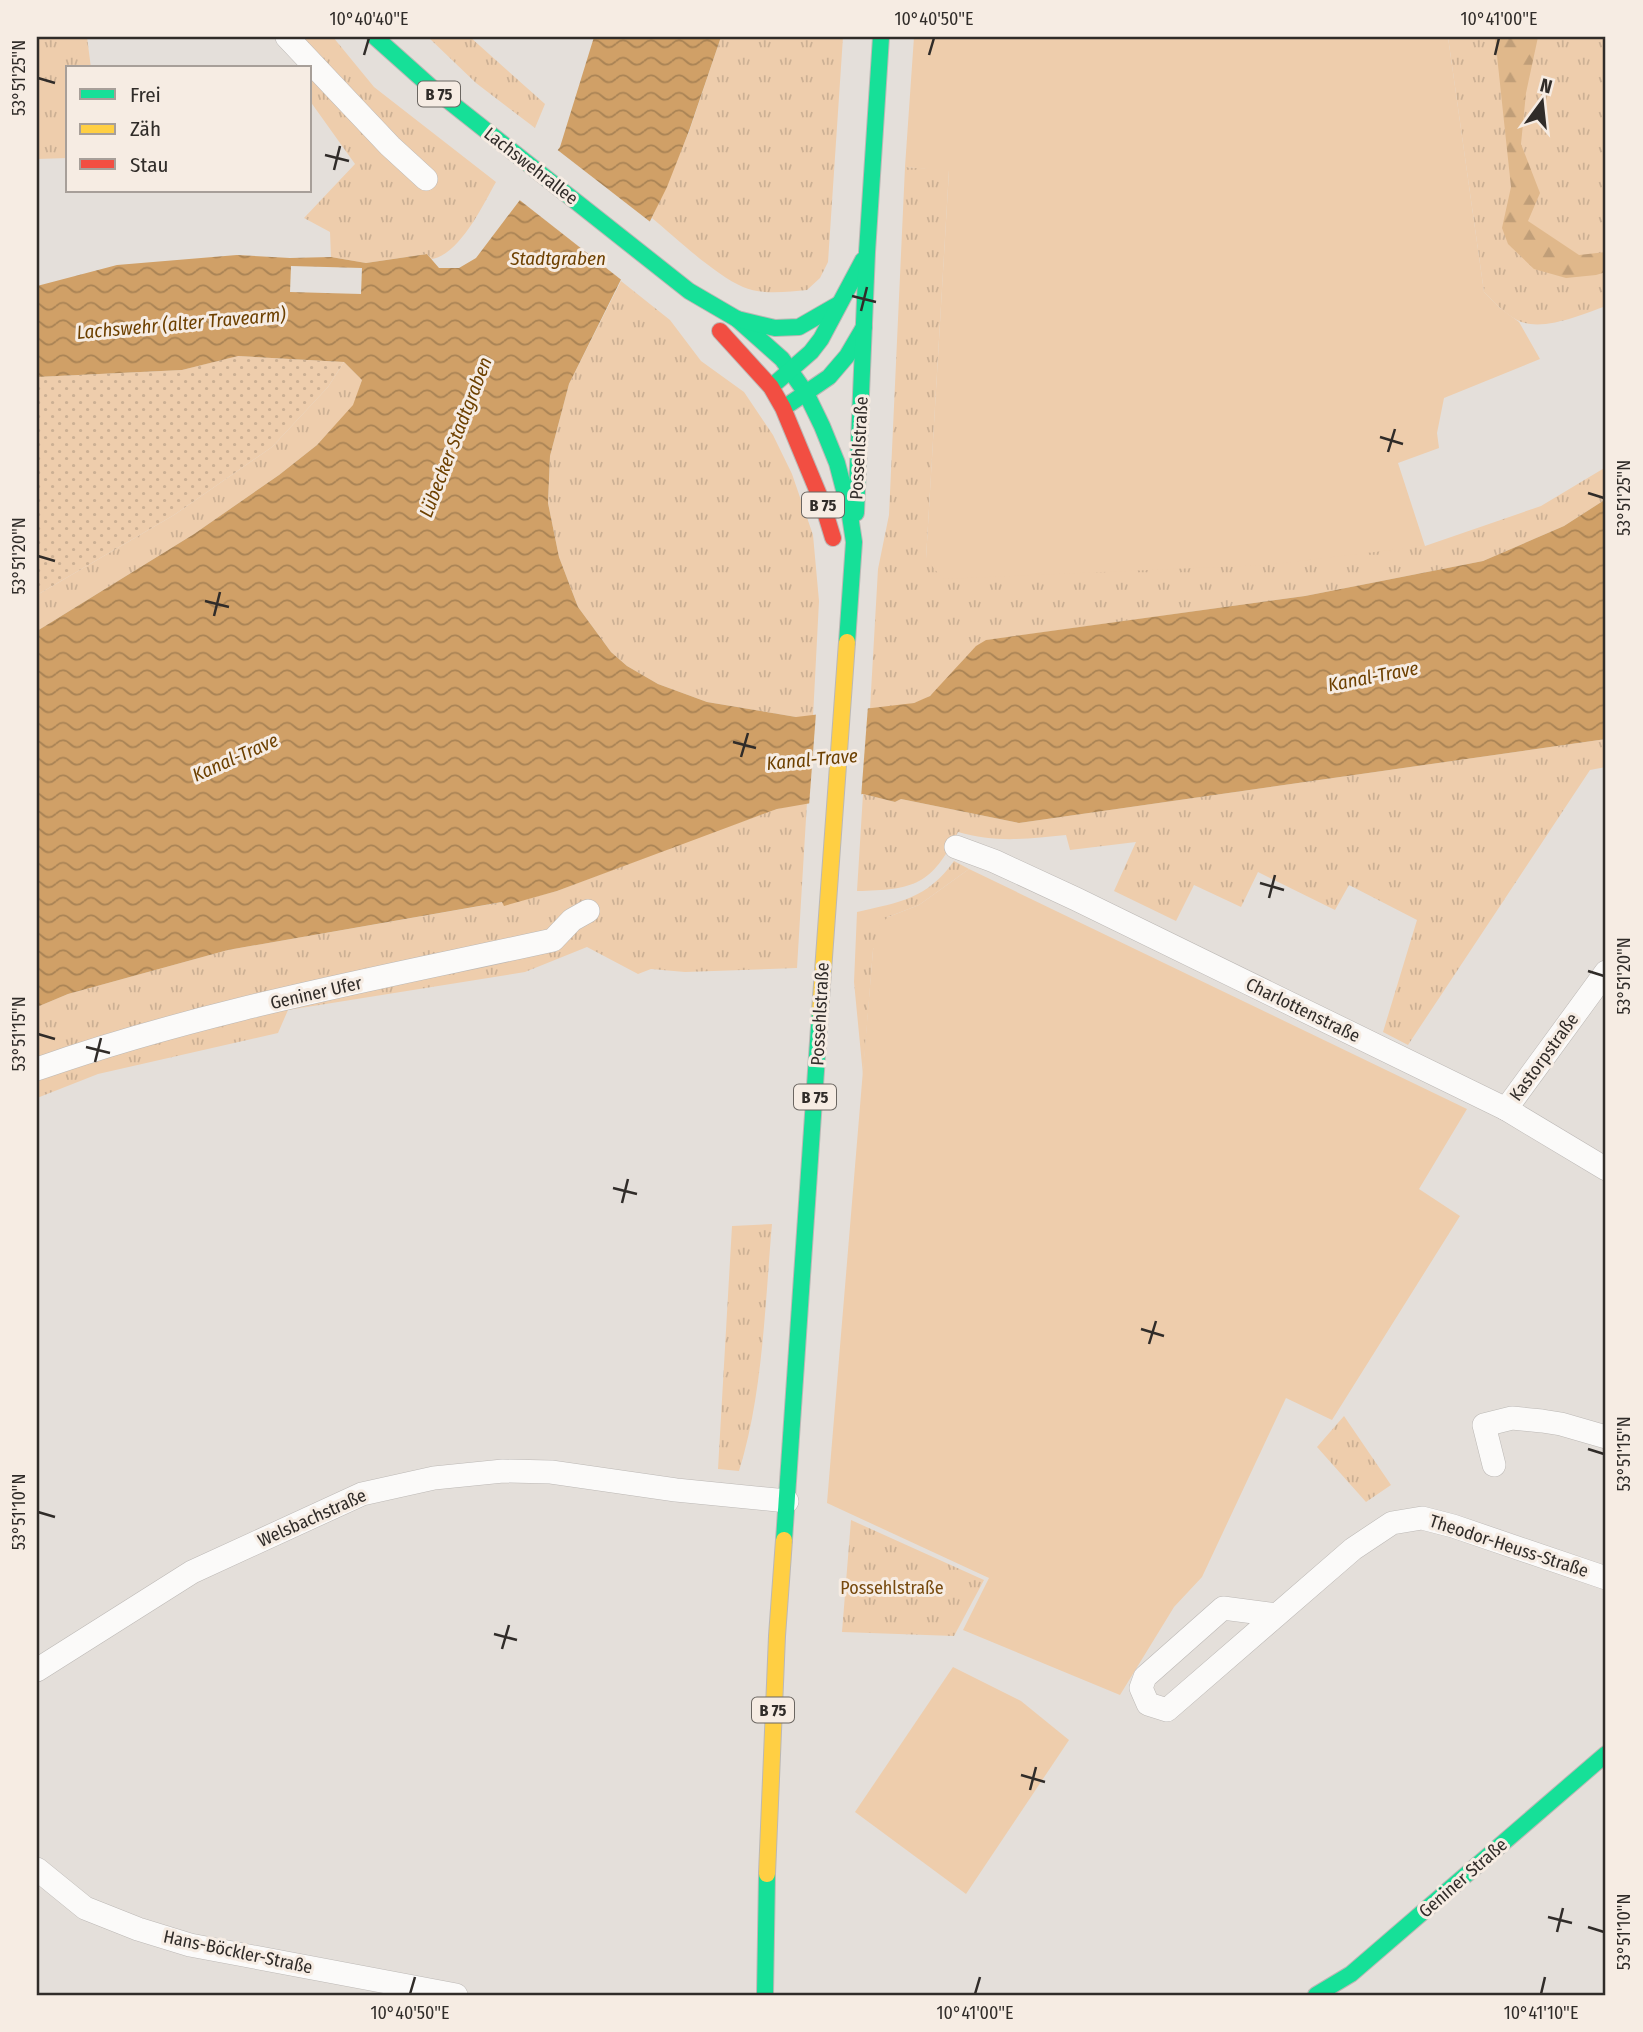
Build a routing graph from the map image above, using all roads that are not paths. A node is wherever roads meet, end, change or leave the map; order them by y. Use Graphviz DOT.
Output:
graph roads {
  1 [pos="287,37"];
  2 [pos="375,37"];
  3 [pos="881,37"];
  4 [pos="426,179"];
  5 [pos="867,252"];
  6 [pos="689,291"];
  7 [pos="842,303"];
  8 [pos="737,319"];
  9 [pos="865,325"];
  10 [pos="791,370"];
  11 [pos="771,387"];
  12 [pos="806,393"];
  13 [pos="783,408"];
  14 [pos="854,542"];
  15 [pos="849,607"];
  16 [pos="956,847"];
  17 [pos="588,911"];
  18 [pos="1606,972"];
  19 [pos="37,1069"];
  20 [pos="1506,1109"];
  21 [pos="1606,1169"];
  22 [pos="1606,1437"];
  23 [pos="1494,1465"];
  24 [pos="786,1501"];
  25 [pos="1606,1578"];
  26 [pos="1276,1615"];
  27 [pos="37,1670"];
  28 [pos="1606,1754"];
  29 [pos="768,1829"];
  30 [pos="37,1870"];
  31 [pos="749,1975"];
  32 [pos="456,1995"];
  33 [pos="765,1995"];
  34 [pos="1316,1995"];
  1 -- 4 [label="street"];
  2 -- 6 [label="main road, Lachswehrallee / B 75"];
  3 -- 5 [label="main road, Possehlstraße"];
  5 -- 7 [label="main road"];
  5 -- 9 [label="main road, Possehlstraße"];
  6 -- 8 [label="main road, Lachswehrallee / B 75"];
  6 -- 11 [label="main road, Lachswehrallee / B 75"];
  7 -- 8 [label="main road"];
  7 -- 10 [label="main road"];
  8 -- 10 [label="main road, Lachswehrallee / B 75"];
  9 -- 12 [label="main road, Possehlstraße"];
  9 -- 14 [label="main road, Possehlstraße"];
  10 -- 11 [label="main road"];
  10 -- 12 [label="main road, Lachswehrallee / B 75"];
  11 -- 13 [label="main road, Lachswehrallee / B 75"];
  12 -- 13 [label="main road, Possehlstraße"];
  12 -- 14 [label="main road, Lachswehrallee / B 75"];
  13 -- 15 [label="main road, Lachswehrallee / B 75"];
  14 -- 15 [label="main road, Possehlstraße / B 75"];
  15 -- 24 [label="main road, Possehlstraße / B 75"];
  16 -- 20 [label="street, Charlottenstraße"];
  17 -- 19 [label="street, Geniner Ufer"];
  18 -- 20 [label="street, Kastorpstraße"];
  20 -- 21 [label="street, Charlottenstraße"];
  22 -- 23 [label="street"];
  24 -- 27 [label="street, Welsbachstraße"];
  24 -- 29 [label="main road, Possehlstraße / B 75"];
  25 -- 26 [label="street, Theodor-Heuss-Straße"];
  26 -- 26 [label="street, Theodor-Heuss-Straße"];
  28 -- 34 [label="main road, Geniner Straße"];
  29 -- 31 [label="main road, Possehlstraße / B 75"];
  29 -- 33 [label="main road, Possehlstraße / B 75"];
  30 -- 32 [label="street, Hans-Böckler-Straße"];
}
